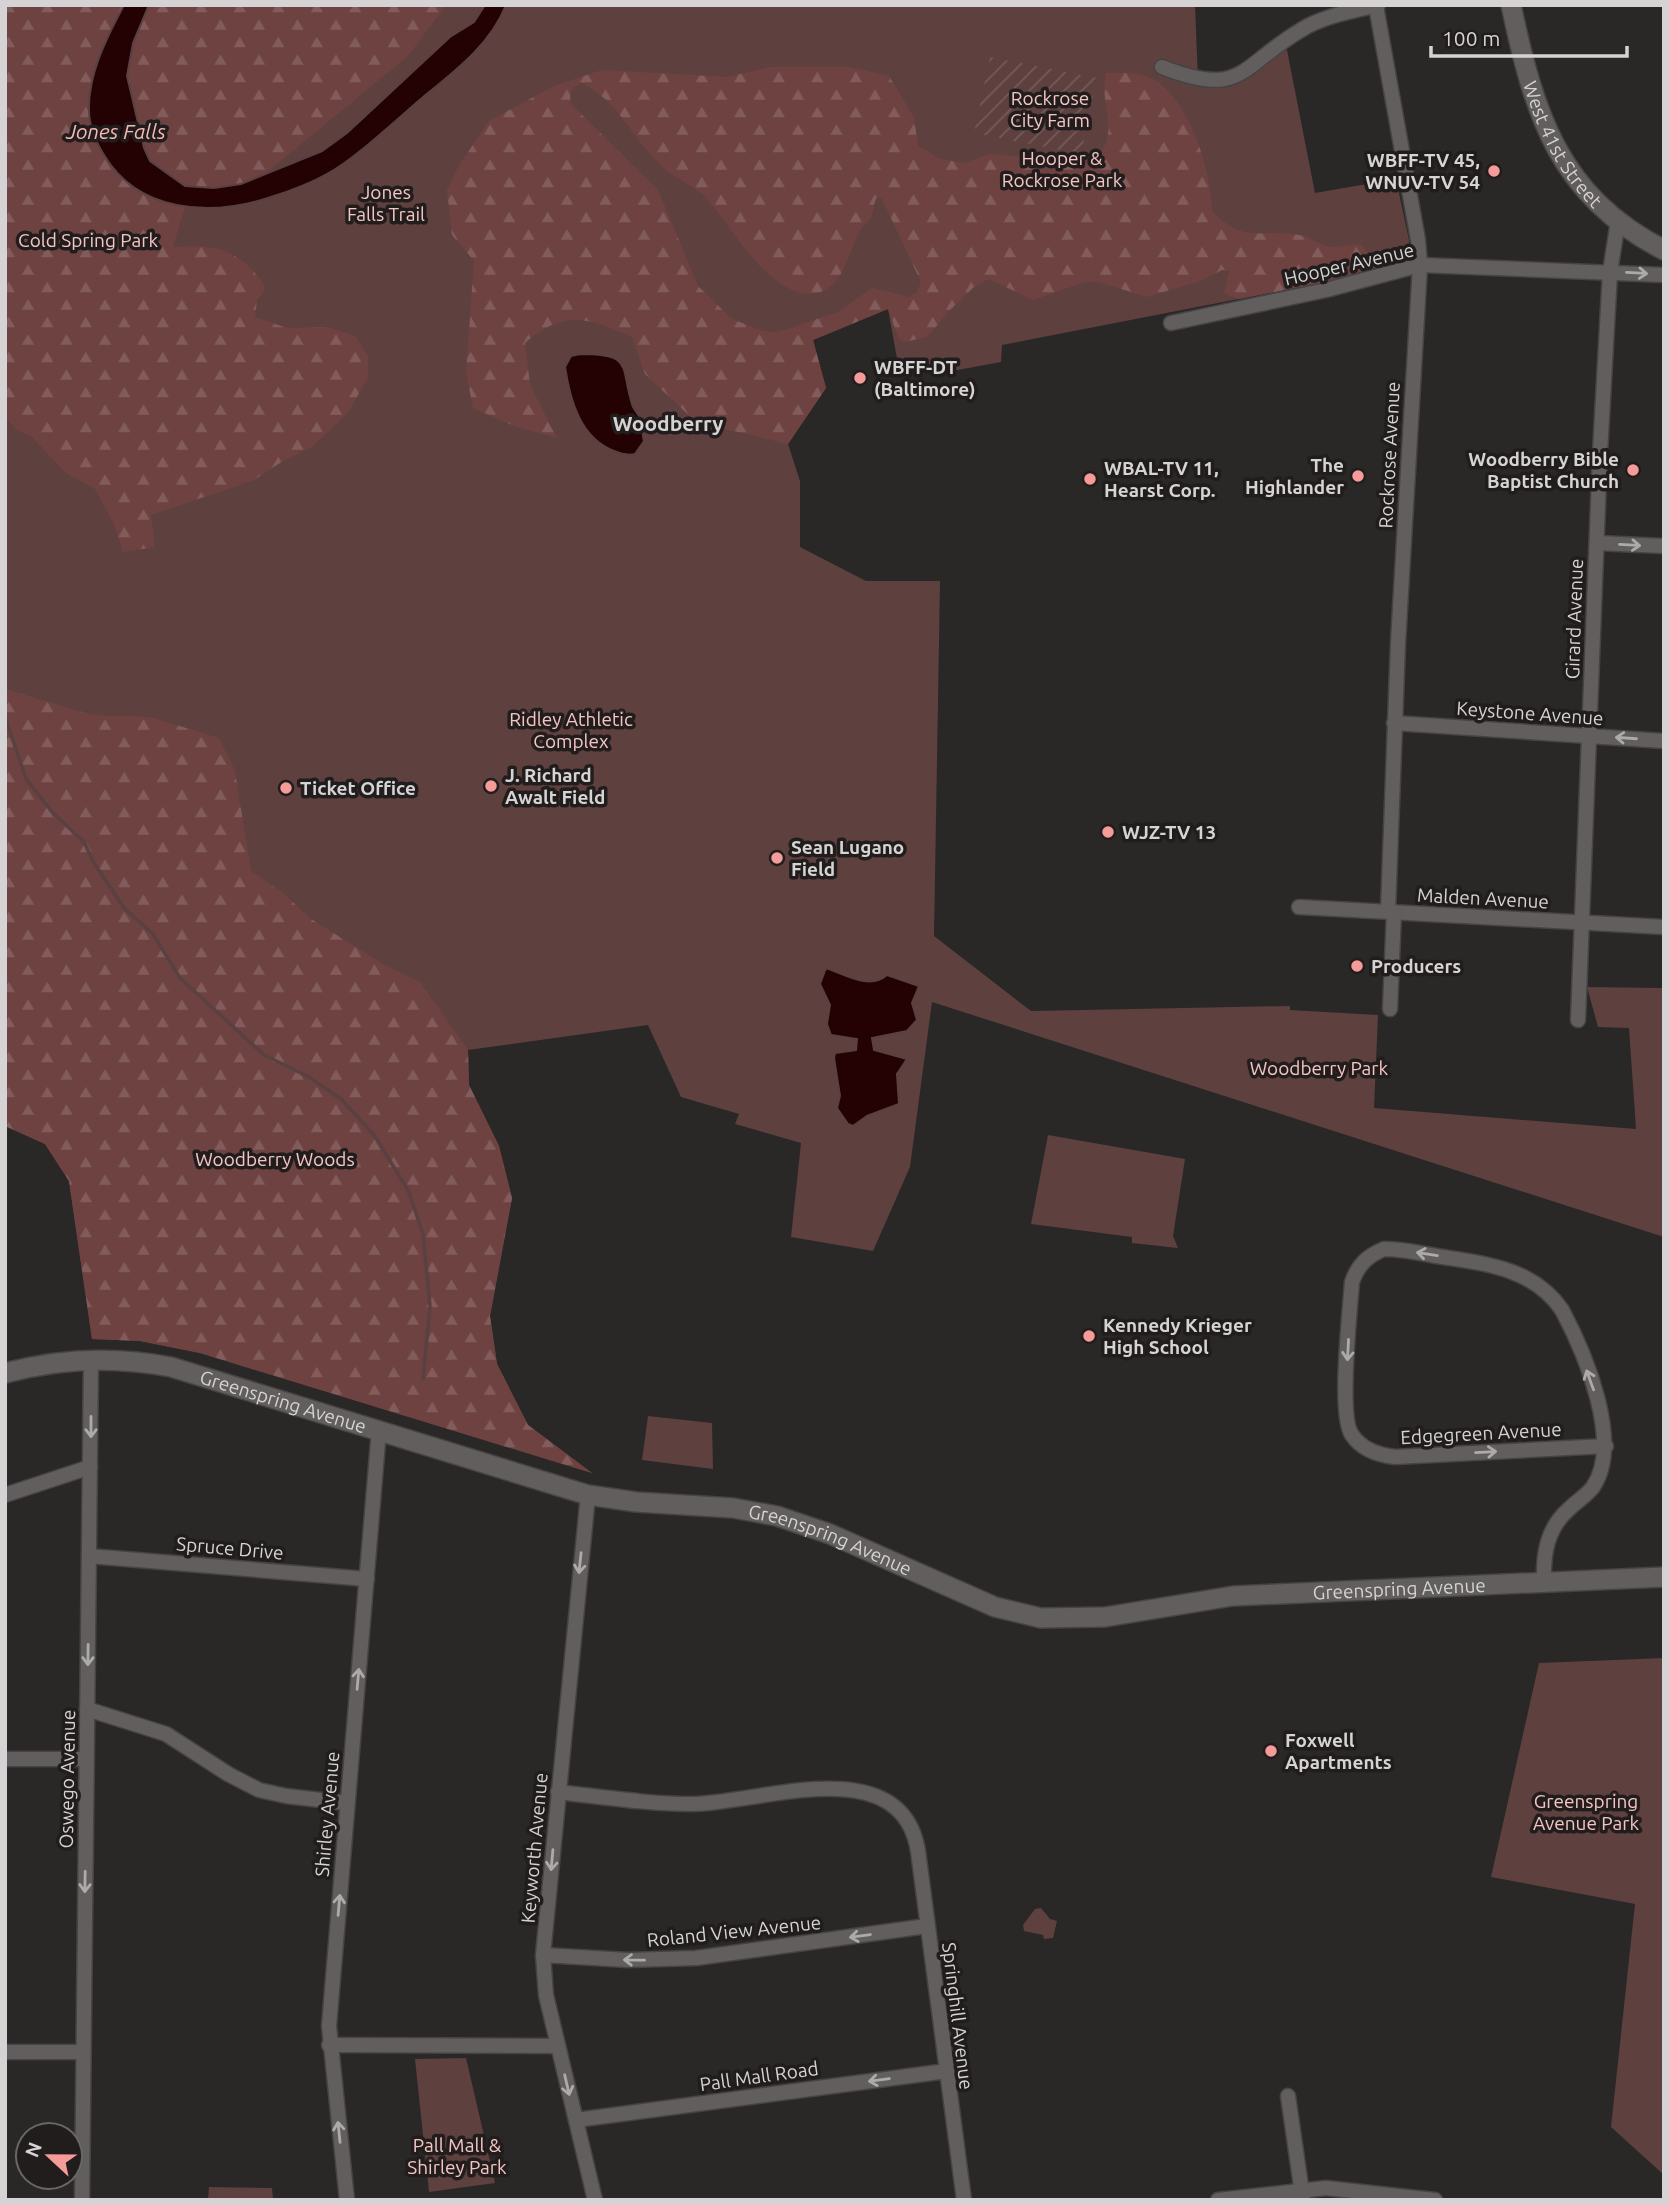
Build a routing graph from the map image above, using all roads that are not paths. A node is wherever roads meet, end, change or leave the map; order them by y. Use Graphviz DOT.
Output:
graph roads {
  1 [pos="1511,5"];
  2 [pos="1377,6"];
  3 [pos="1162,67"];
  4 [pos="1618,221"];
  5 [pos="1664,250"];
  6 [pos="1420,265"];
  7 [pos="1610,272"];
  8 [pos="1664,275"];
  9 [pos="1171,323"];
  10 [pos="1597,543"];
  11 [pos="1664,546"];
  12 [pos="1394,723"];
  13 [pos="1589,735"];
  14 [pos="1664,741"];
  15 [pos="1299,906"];
  16 [pos="1391,911"];
  17 [pos="1581,922"];
  18 [pos="1664,927"];
  19 [pos="1390,1009"];
  20 [pos="1578,1020"];
  21 [pos="91,1359"];
  22 [pos="5,1373"];
  23 [pos="379,1430"];
  24 [pos="1606,1446"];
  25 [pos="90,1467"];
  26 [pos="5,1495"];
  27 [pos="588,1495"];
  28 [pos="89,1556"];
  29 [pos="1664,1577"];
  30 [pos="367,1579"];
  31 [pos="1544,1582"];
  32 [pos="87,1709"];
  33 [pos="5,1759"];
  34 [pos="86,1759"];
  35 [pos="558,1793"];
  36 [pos="347,1803"];
  37 [pos="927,1926"];
  38 [pos="543,1955"];
  39 [pos="329,2045"];
  40 [pos="558,2046"];
  41 [pos="5,2052"];
  42 [pos="83,2052"];
  43 [pos="947,2071"];
  44 [pos="1288,2096"];
  45 [pos="576,2120"];
  46 [pos="1303,2194"];
  47 [pos="82,2200"];
  48 [pos="347,2200"];
  49 [pos="595,2200"];
  50 [pos="964,2200"];
  51 [pos="1217,2200"];
  52 [pos="1435,2200"];
  1 -- 4 [label="main road, West 41st Street"];
  2 -- 3 [label="street"];
  2 -- 6 [label="street, Rockrose Avenue"];
  4 -- 5 [label="main road, West 41st Street"];
  4 -- 7 [label="street, Girard Avenue"];
  6 -- 7 [label="street, Hooper Avenue"];
  6 -- 9 [label="street, Hooper Avenue"];
  6 -- 12 [label="street, Rockrose Avenue"];
  7 -- 8 [label="street, Hooper Avenue, one-way"];
  7 -- 10 [label="street, Girard Avenue"];
  10 -- 11 [label="street, one-way"];
  10 -- 13 [label="street, Girard Avenue"];
  12 -- 13 [label="street, Keystone Avenue"];
  12 -- 16 [label="street, Rockrose Avenue"];
  14 -- 13 [label="street, Keystone Avenue, one-way"];
  13 -- 17 [label="street, Girard Avenue"];
  15 -- 16 [label="street, Malden Avenue"];
  16 -- 17 [label="street, Malden Avenue"];
  16 -- 19 [label="street, Rockrose Avenue"];
  17 -- 18 [label="street, Malden Avenue"];
  17 -- 20 [label="street, Girard Avenue"];
  21 -- 22 [label="main road, Greenspring Avenue"];
  21 -- 23 [label="main road, Greenspring Avenue"];
  21 -- 25 [label="street, Oswego Avenue, one-way"];
  23 -- 27 [label="main road, Greenspring Avenue"];
  23 -- 30 [label="street, Shirley Avenue"];
  24 -- 24 [label="street, Edgegreen Avenue, one-way"];
  24 -- 31 [label="street"];
  25 -- 26 [label="street"];
  25 -- 28 [label="street, Oswego Avenue"];
  27 -- 31 [label="main road, Greenspring Avenue"];
  27 -- 35 [label="street, Keyworth Avenue, one-way"];
  28 -- 30 [label="street, Spruce Drive"];
  28 -- 32 [label="street, Oswego Avenue, one-way"];
  29 -- 31 [label="main road, Greenspring Avenue"];
  36 -- 30 [label="street, Shirley Avenue, one-way"];
  32 -- 34 [label="street, Oswego Avenue"];
  32 -- 36 [label="street"];
  33 -- 34 [label="street"];
  34 -- 42 [label="street, Oswego Avenue, one-way"];
  35 -- 37 [label="street, Springhill Avenue"];
  35 -- 38 [label="street, Keyworth Avenue, one-way"];
  39 -- 36 [label="street, Shirley Avenue, one-way"];
  37 -- 38 [label="street, Roland View Avenue, one-way"];
  37 -- 43 [label="street, Springhill Avenue"];
  38 -- 40 [label="street, Keyworth Avenue"];
  39 -- 40 [label="street"];
  48 -- 39 [label="street, Shirley Avenue, one-way"];
  40 -- 45 [label="street, Keyworth Avenue, one-way"];
  41 -- 42 [label="street"];
  42 -- 47 [label="street, Oswego Avenue"];
  43 -- 45 [label="street, Pall Mall Road, one-way"];
  43 -- 50 [label="street, Springhill Avenue"];
  44 -- 46 [label="street"];
  45 -- 49 [label="street, Keyworth Avenue"];
  46 -- 51 [label="street"];
  46 -- 52 [label="street"];
}
